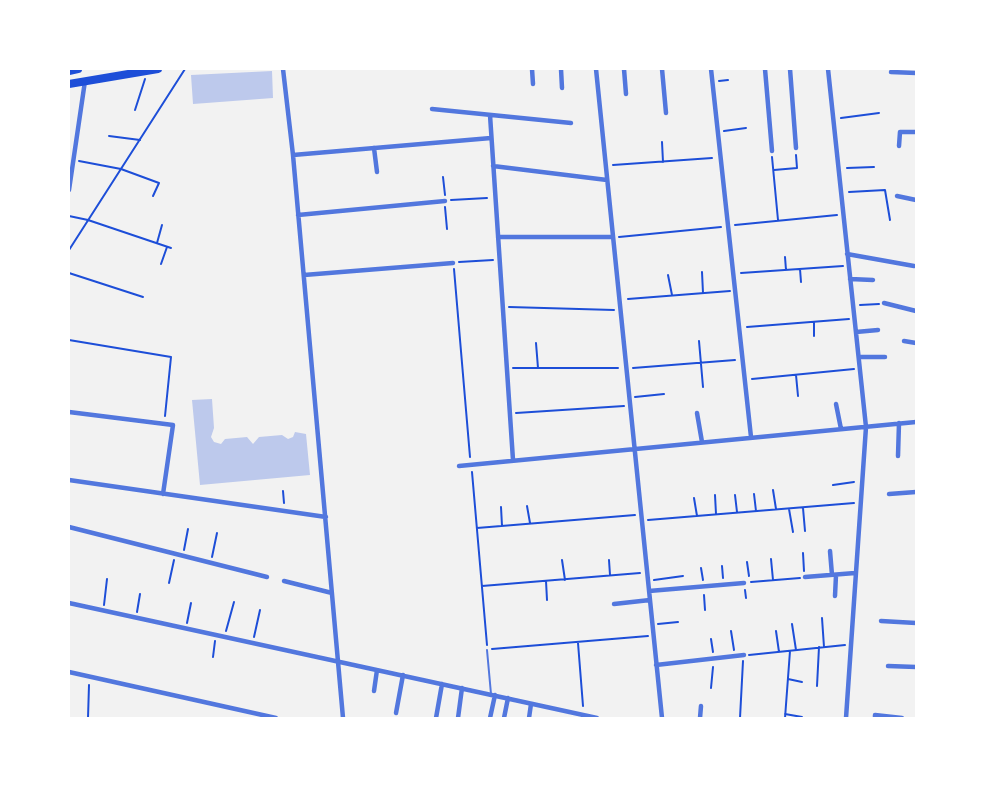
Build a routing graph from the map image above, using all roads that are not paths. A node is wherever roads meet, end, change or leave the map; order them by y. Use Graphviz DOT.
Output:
graph roads {
  1 [pos="78,69"];
  2 [pos="158,69"];
  3 [pos="283,69"];
  4 [pos="532,69"];
  5 [pos="561,69"];
  6 [pos="596,69"];
  7 [pos="624,69"];
  8 [pos="663,69"];
  9 [pos="711,69"];
  10 [pos="765,69"];
  11 [pos="790,69"];
  12 [pos="828,69"];
  13 [pos="69,71"];
  14 [pos="891,72"];
  15 [pos="916,73"];
  16 [pos="85,81"];
  17 [pos="69,84"];
  18 [pos="533,84"];
  19 [pos="562,88"];
  20 [pos="626,94"];
  21 [pos="432,109"];
  22 [pos="666,113"];
  23 [pos="490,116"];
  24 [pos="571,123"];
  25 [pos="916,132"];
  26 [pos="491,138"];
  27 [pos="899,146"];
  28 [pos="375,148"];
  29 [pos="796,148"];
  30 [pos="772,151"];
  31 [pos="293,155"];
  32 [pos="72,163"];
  33 [pos="493,166"];
  34 [pos="377,172"];
  35 [pos="607,180"];
  36 [pos="69,190"];
  37 [pos="897,196"];
  38 [pos="916,200"];
  39 [pos="445,201"];
  40 [pos="298,215"];
  41 [pos="498,237"];
  42 [pos="613,237"];
  43 [pos="848,254"];
  44 [pos="453,263"];
  45 [pos="914,266"];
  46 [pos="304,275"];
  47 [pos="850,279"];
  48 [pos="873,279"];
  49 [pos="884,303"];
  50 [pos="916,310"];
  51 [pos="878,330"];
  52 [pos="856,332"];
  53 [pos="904,342"];
  54 [pos="916,343"];
  55 [pos="859,357"];
  56 [pos="885,357"];
  57 [pos="836,404"];
  58 [pos="69,412"];
  59 [pos="697,412"];
  60 [pos="916,422"];
  61 [pos="899,423"];
  62 [pos="866,427"];
  63 [pos="841,429"];
  64 [pos="751,437"];
  65 [pos="702,442"];
  66 [pos="634,449"];
  67 [pos="898,456"];
  68 [pos="513,460"];
  69 [pos="459,466"];
  70 [pos="69,480"];
  71 [pos="916,492"];
  72 [pos="163,494"];
  73 [pos="889,494"];
  74 [pos="326,517"];
  75 [pos="69,527"];
  76 [pos="830,551"];
  77 [pos="855,573"];
  78 [pos="834,575"];
  79 [pos="267,577"];
  80 [pos="805,577"];
  81 [pos="284,581"];
  82 [pos="747,582"];
  83 [pos="649,591"];
  84 [pos="332,593"];
  85 [pos="835,597"];
  86 [pos="650,600"];
  87 [pos="69,603"];
  88 [pos="614,604"];
  89 [pos="881,621"];
  90 [pos="916,623"];
  91 [pos="488,650"];
  92 [pos="744,655"];
  93 [pos="338,662"];
  94 [pos="656,664"];
  95 [pos="888,666"];
  96 [pos="916,667"];
  97 [pos="377,670"];
  98 [pos="69,672"];
  99 [pos="403,675"];
  100 [pos="442,684"];
  101 [pos="462,688"];
  102 [pos="374,691"];
  103 [pos="493,694"];
  104 [pos="508,698"];
  105 [pos="531,704"];
  106 [pos="701,706"];
  107 [pos="396,712"];
  108 [pos="276,718"];
  109 [pos="343,718"];
  110 [pos="436,718"];
  111 [pos="458,718"];
  112 [pos="490,718"];
  113 [pos="504,718"];
  114 [pos="529,718"];
  115 [pos="597,718"];
  116 [pos="662,718"];
  117 [pos="700,718"];
  118 [pos="846,718"];
  119 [pos="875,718"];
  120 [pos="902,718"];
  1 -- 13 [label="main road"];
  2 -- 16 [label="main road"];
  3 -- 31 [label="street"];
  4 -- 18 [label="street"];
  5 -- 19 [label="street"];
  6 -- 35 [label="street"];
  7 -- 20 [label="street"];
  8 -- 22 [label="street"];
  9 -- 64 [label="street"];
  10 -- 30 [label="street"];
  11 -- 29 [label="street"];
  12 -- 43 [label="street"];
  14 -- 15 [label="street"];
  16 -- 17 [label="main road"];
  16 -- 32 [label="street"];
  21 -- 23 [label="street"];
  23 -- 24 [label="street"];
  23 -- 26 [label="street"];
  25 -- 27 [label="street"];
  26 -- 28 [label="street"];
  26 -- 33 [label="street"];
  28 -- 31 [label="street"];
  28 -- 34 [label="street"];
  31 -- 40 [label="street"];
  32 -- 36 [label="street"];
  33 -- 35 [label="street"];
  33 -- 41 [label="street"];
  35 -- 42 [label="street"];
  37 -- 38 [label="street"];
  39 -- 40 [label="street"];
  40 -- 46 [label="street"];
  41 -- 42 [label="street"];
  41 -- 68 [label="street"];
  42 -- 66 [label="street"];
  43 -- 45 [label="street"];
  43 -- 47 [label="street"];
  44 -- 46 [label="street"];
  46 -- 74 [label="street"];
  47 -- 48 [label="street"];
  47 -- 52 [label="street"];
  49 -- 50 [label="street"];
  51 -- 52 [label="street"];
  52 -- 55 [label="street"];
  53 -- 54 [label="street"];
  55 -- 56 [label="street"];
  55 -- 62 [label="street"];
  57 -- 63 [label="street"];
  58 -- 72 [label="street"];
  59 -- 65 [label="street"];
  60 -- 61 [label="street"];
  61 -- 62 [label="street"];
  61 -- 67 [label="street"];
  62 -- 63 [label="street"];
  62 -- 77 [label="street"];
  63 -- 64 [label="street"];
  64 -- 65 [label="street"];
  65 -- 66 [label="street"];
  66 -- 68 [label="street"];
  66 -- 83 [label="street"];
  68 -- 69 [label="street"];
  70 -- 72 [label="street"];
  71 -- 73 [label="street"];
  72 -- 74 [label="street"];
  74 -- 84 [label="street"];
  75 -- 79 [label="street"];
  76 -- 78 [label="street"];
  77 -- 78 [label="street"];
  77 -- 118 [label="street"];
  78 -- 80 [label="street"];
  78 -- 85 [label="street"];
  81 -- 84 [label="street"];
  82 -- 83 [label="street"];
  83 -- 86 [label="street"];
  84 -- 93 [label="street"];
  86 -- 88 [label="street"];
  86 -- 94 [label="street"];
  87 -- 93 [label="street"];
  89 -- 90 [label="street"];
  91 -- 103 [label="lane"];
  92 -- 94 [label="street"];
  93 -- 97 [label="street"];
  93 -- 109 [label="street"];
  94 -- 116 [label="street"];
  95 -- 96 [label="street"];
  97 -- 99 [label="street"];
  97 -- 102 [label="street"];
  98 -- 108 [label="street"];
  99 -- 100 [label="street"];
  99 -- 107 [label="street"];
  100 -- 101 [label="street"];
  100 -- 110 [label="street"];
  101 -- 103 [label="street"];
  101 -- 111 [label="street"];
  103 -- 104 [label="street"];
  103 -- 112 [label="street"];
  104 -- 105 [label="street"];
  104 -- 113 [label="street"];
  105 -- 114 [label="street"];
  105 -- 115 [label="street"];
  106 -- 117 [label="street"];
  119 -- 120 [label="street"];
}
